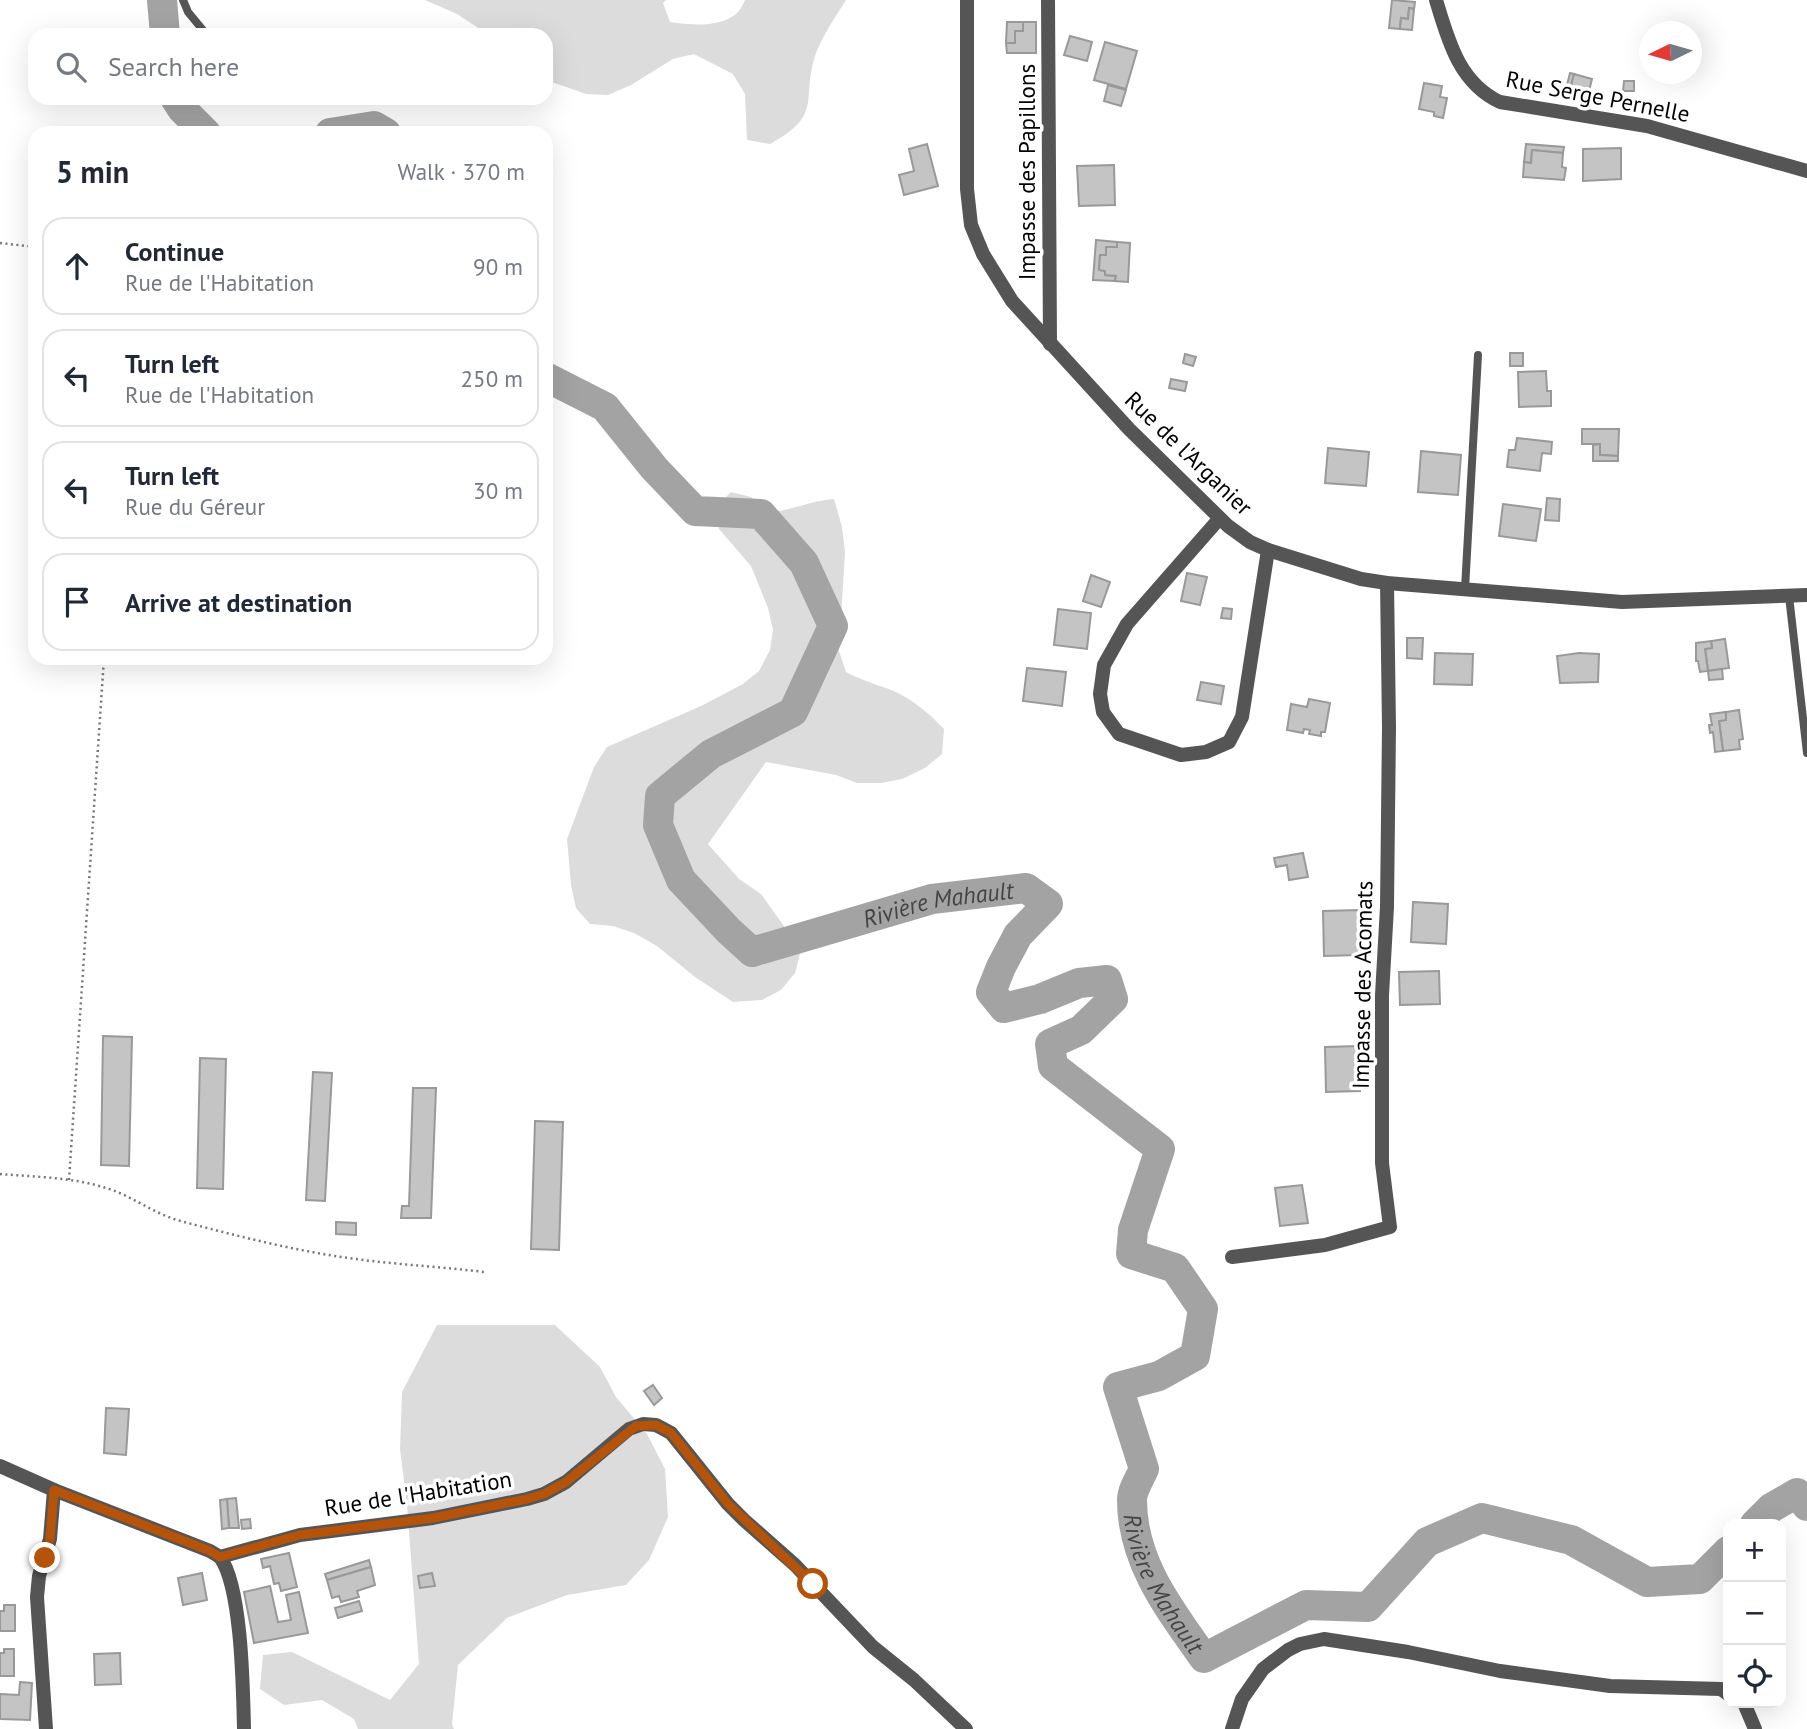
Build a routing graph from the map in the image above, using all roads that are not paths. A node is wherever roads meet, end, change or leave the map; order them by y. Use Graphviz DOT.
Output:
graph roads {
  1 [pos="183,0"];
  2 [pos="967,0"];
  3 [pos="1048,0"];
  4 [pos="1436,0"];
  5 [pos="201,28"];
  6 [pos="1807,171"];
  7 [pos="1050,344"];
  8 [pos="1478,355"];
  9 [pos="1219,519"];
  10 [pos="1268,550"];
  11 [pos="1387,583"];
  12 [pos="1465,589"];
  13 [pos="1807,595"];
  14 [pos="1789,596"];
  15 [pos="1807,753"];
  16 [pos="1232,1257"];
  17 [pos="0,1466"];
  18 [pos="54,1490"];
  19 [pos="220,1557"];
  20 [pos="1723,1690"];
  21 [pos="1746,1708"];
  22 [pos="46,1729"];
  23 [pos="244,1729"];
  24 [pos="966,1729"];
  25 [pos="1232,1729"];
  26 [pos="1755,1729"];
  1 -- 5 [label="lane"];
  2 -- 7 [label="street, Rue de l'Arganier"];
  3 -- 7 [label="street, Impasse des Papillons"];
  4 -- 6 [label="street, Rue Serge Pernelle"];
  7 -- 9 [label="street, Rue de l'Arganier"];
  8 -- 12 [label="lane"];
  9 -- 10 [label="street, Rue de l'Arganier"];
  9 -- 10 [label="street"];
  10 -- 11 [label="street, Rue de l'Arganier"];
  11 -- 12 [label="street, Rue de l'Arganier"];
  11 -- 16 [label="street, Impasse des Acomats"];
  12 -- 14 [label="street, Rue de l'Arganier"];
  13 -- 14 [label="street, Rue de l'Arganier"];
  14 -- 15 [label="lane"];
  17 -- 18 [label="street"];
  18 -- 19 [label="street"];
  18 -- 22 [label="street"];
  19 -- 23 [label="street"];
  19 -- 24 [label="street, Rue de l'Habitation"];
  20 -- 25 [label="street"];
  21 -- 26 [label="street"];
}
